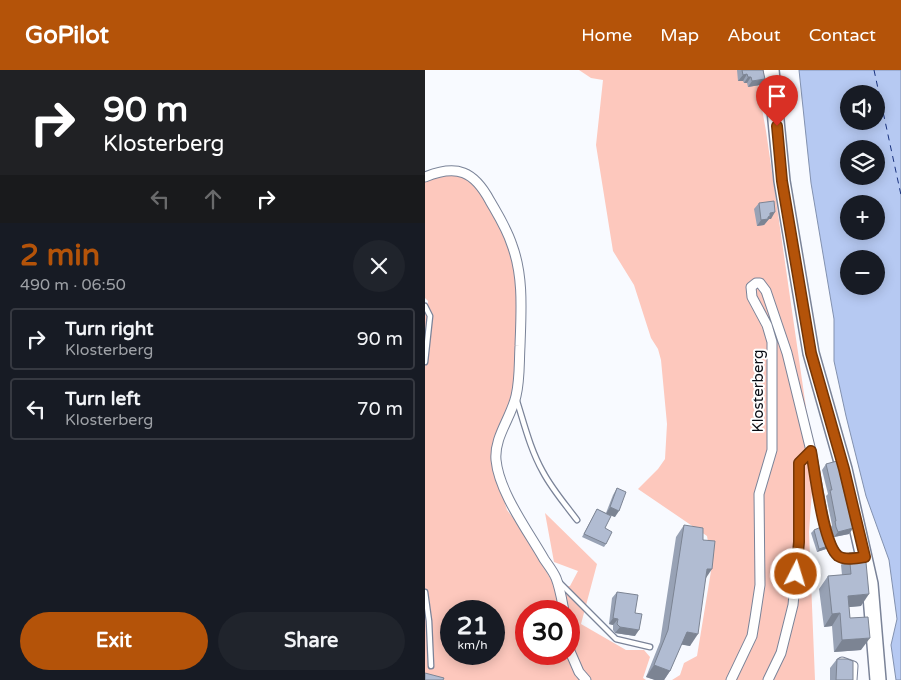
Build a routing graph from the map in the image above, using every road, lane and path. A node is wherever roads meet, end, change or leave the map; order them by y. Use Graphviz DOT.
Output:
graph roads {
  1 [pos="771,70"];
  2 [pos="425,177"];
  3 [pos="425,306"];
  4 [pos="425,362"];
  5 [pos="516,397"];
  6 [pos="811,451"];
  7 [pos="577,520"];
  8 [pos="865,557"];
  9 [pos="556,579"];
  10 [pos="425,592"];
  11 [pos="561,600"];
  12 [pos="650,647"];
  13 [pos="842,662"];
  14 [pos="576,665"];
  15 [pos="431,666"];
  16 [pos="878,679"];
  17 [pos="586,680"];
  18 [pos="731,680"];
  19 [pos="768,680"];
  20 [pos="852,680"];
  1 -- 8 [label="main road"];
  2 -- 5 [label="street"];
  3 -- 4 [label="lane"];
  5 -- 7 [label="lane"];
  5 -- 9 [label="street"];
  6 -- 8 [label="street, Klosterberg"];
  6 -- 18 [label="street, Klosterberg"];
  6 -- 19 [label="street"];
  8 -- 16 [label="main road"];
  9 -- 11 [label="street"];
  9 -- 12 [label="lane"];
  10 -- 15 [label="lane"];
  13 -- 20 [label="street"];
  14 -- 17 [label="street"];
}
